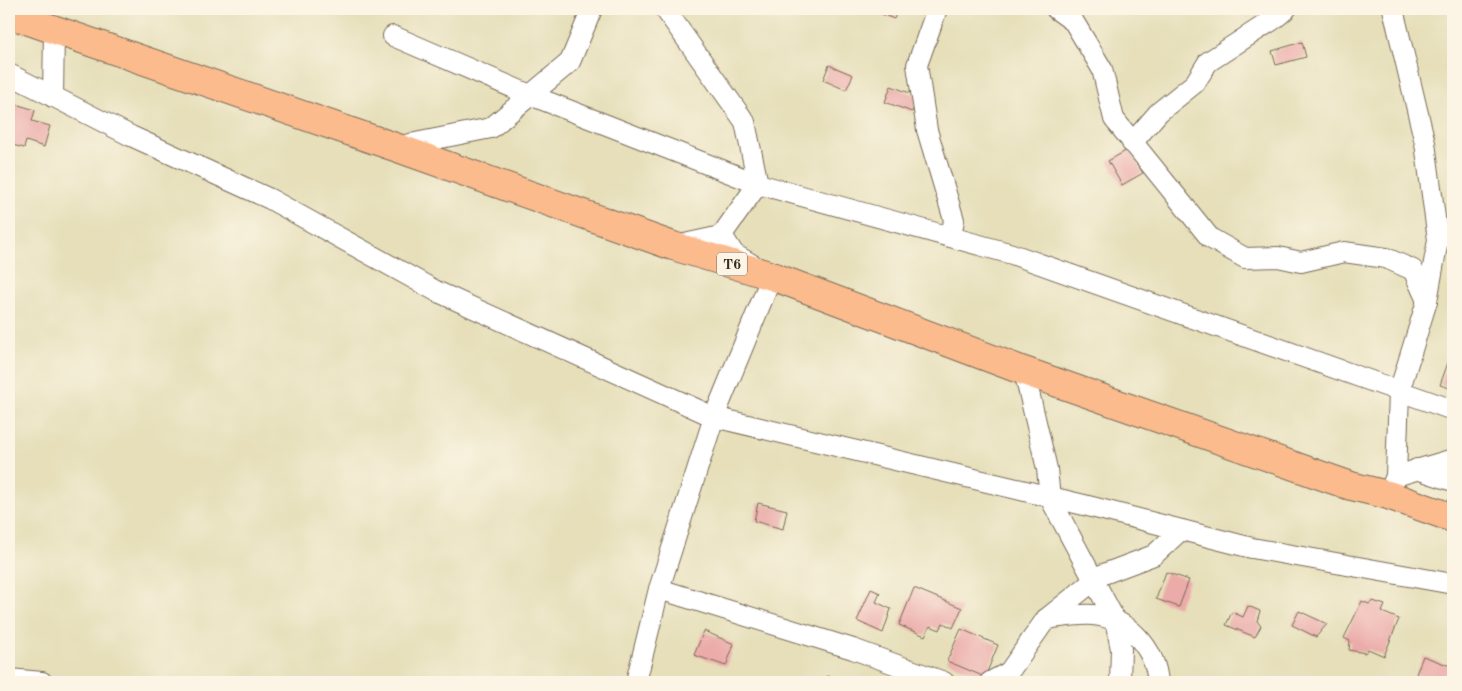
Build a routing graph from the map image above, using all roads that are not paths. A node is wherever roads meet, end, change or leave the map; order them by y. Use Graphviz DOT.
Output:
graph roads {
  1 [pos="592,9"];
  2 [pos="665,9"];
  3 [pos="937,9"];
  4 [pos="1056,9"];
  5 [pos="1286,9"];
  6 [pos="1393,9"];
  7 [pos="9,14"];
  8 [pos="54,31"];
  9 [pos="393,36"];
  10 [pos="9,74"];
  11 [pos="530,95"];
  12 [pos="53,96"];
  13 [pos="1132,143"];
  14 [pos="395,147"];
  15 [pos="758,184"];
  16 [pos="722,235"];
  17 [pos="951,237"];
  18 [pos="673,246"];
  19 [pos="772,276"];
  20 [pos="1427,301"];
  21 [pos="1024,371"];
  22 [pos="1399,392"];
  23 [pos="1453,410"];
  24 [pos="714,417"];
  25 [pos="1453,459"];
  26 [pos="1417,469"];
  27 [pos="1453,482"];
  28 [pos="1392,486"];
  29 [pos="1050,498"];
  30 [pos="1453,518"];
  31 [pos="1181,530"];
  32 [pos="1093,582"];
  33 [pos="1453,584"];
  34 [pos="659,588"];
  35 [pos="1046,619"];
  36 [pos="1115,620"];
  37 [pos="9,679"];
  38 [pos="42,682"];
  39 [pos="636,682"];
  40 [pos="944,682"];
  41 [pos="990,682"];
  42 [pos="1120,682"];
  43 [pos="1158,682"];
  1 -- 11 [label="street"];
  2 -- 15 [label="street"];
  3 -- 17 [label="street"];
  4 -- 13 [label="street"];
  5 -- 13 [label="street"];
  6 -- 20 [label="street"];
  7 -- 8 [label="highway, T6"];
  8 -- 12 [label="street"];
  8 -- 14 [label="highway, T6"];
  9 -- 11 [label="street"];
  10 -- 12 [label="street"];
  11 -- 14 [label="street"];
  11 -- 15 [label="street"];
  12 -- 24 [label="street"];
  13 -- 20 [label="street"];
  14 -- 18 [label="highway, T6"];
  15 -- 16 [label="street"];
  15 -- 17 [label="street"];
  16 -- 18 [label="street"];
  16 -- 19 [label="street"];
  17 -- 22 [label="street"];
  18 -- 19 [label="highway, T6"];
  19 -- 21 [label="highway, T6"];
  19 -- 24 [label="street"];
  20 -- 22 [label="street"];
  21 -- 28 [label="highway, T6"];
  21 -- 29 [label="street"];
  22 -- 23 [label="street"];
  22 -- 28 [label="street"];
  24 -- 29 [label="street"];
  24 -- 34 [label="street"];
  25 -- 26 [label="street"];
  26 -- 27 [label="street"];
  26 -- 28 [label="street"];
  28 -- 30 [label="highway, T6"];
  29 -- 31 [label="street"];
  29 -- 32 [label="street"];
  31 -- 32 [label="street"];
  31 -- 33 [label="street"];
  32 -- 35 [label="street"];
  32 -- 36 [label="street"];
  34 -- 39 [label="street"];
  34 -- 40 [label="street"];
  35 -- 36 [label="street"];
  35 -- 41 [label="street"];
  36 -- 42 [label="street"];
  36 -- 43 [label="street"];
  37 -- 38 [label="street"];
}
